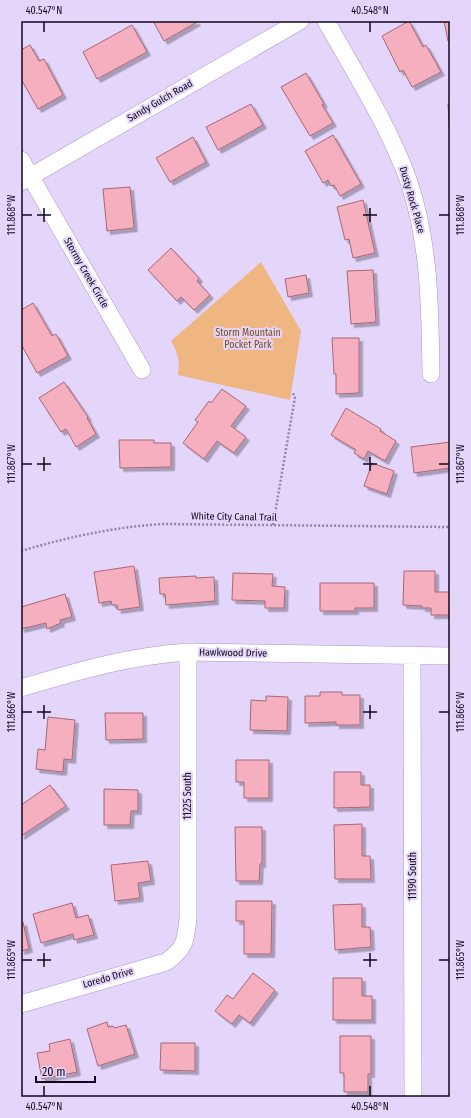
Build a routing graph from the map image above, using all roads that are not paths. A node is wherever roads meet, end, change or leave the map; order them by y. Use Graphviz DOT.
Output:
graph roads {
  1 [pos="300,21"];
  2 [pos="326,21"];
  3 [pos="21,160"];
  4 [pos="26,179"];
  5 [pos="142,370"];
  6 [pos="431,374"];
  7 [pos="188,652"];
  8 [pos="412,655"];
  9 [pos="450,656"];
  10 [pos="21,688"];
  11 [pos="186,939"];
  12 [pos="21,1004"];
  13 [pos="413,1097"];
  1 -- 4 [label="street, Sandy Gulch Road"];
  2 -- 6 [label="street, Dusty Rock Place"];
  3 -- 4 [label="street, Stormy Creek Circle"];
  4 -- 5 [label="street, Stormy Creek Circle"];
  7 -- 8 [label="street, Hawkwood Drive"];
  7 -- 10 [label="street, Hawkwood Drive"];
  7 -- 11 [label="street, 11225 South"];
  8 -- 9 [label="street, Hawkwood Drive"];
  8 -- 13 [label="street, 11190 South"];
  11 -- 12 [label="street, Loredo Drive"];
}
